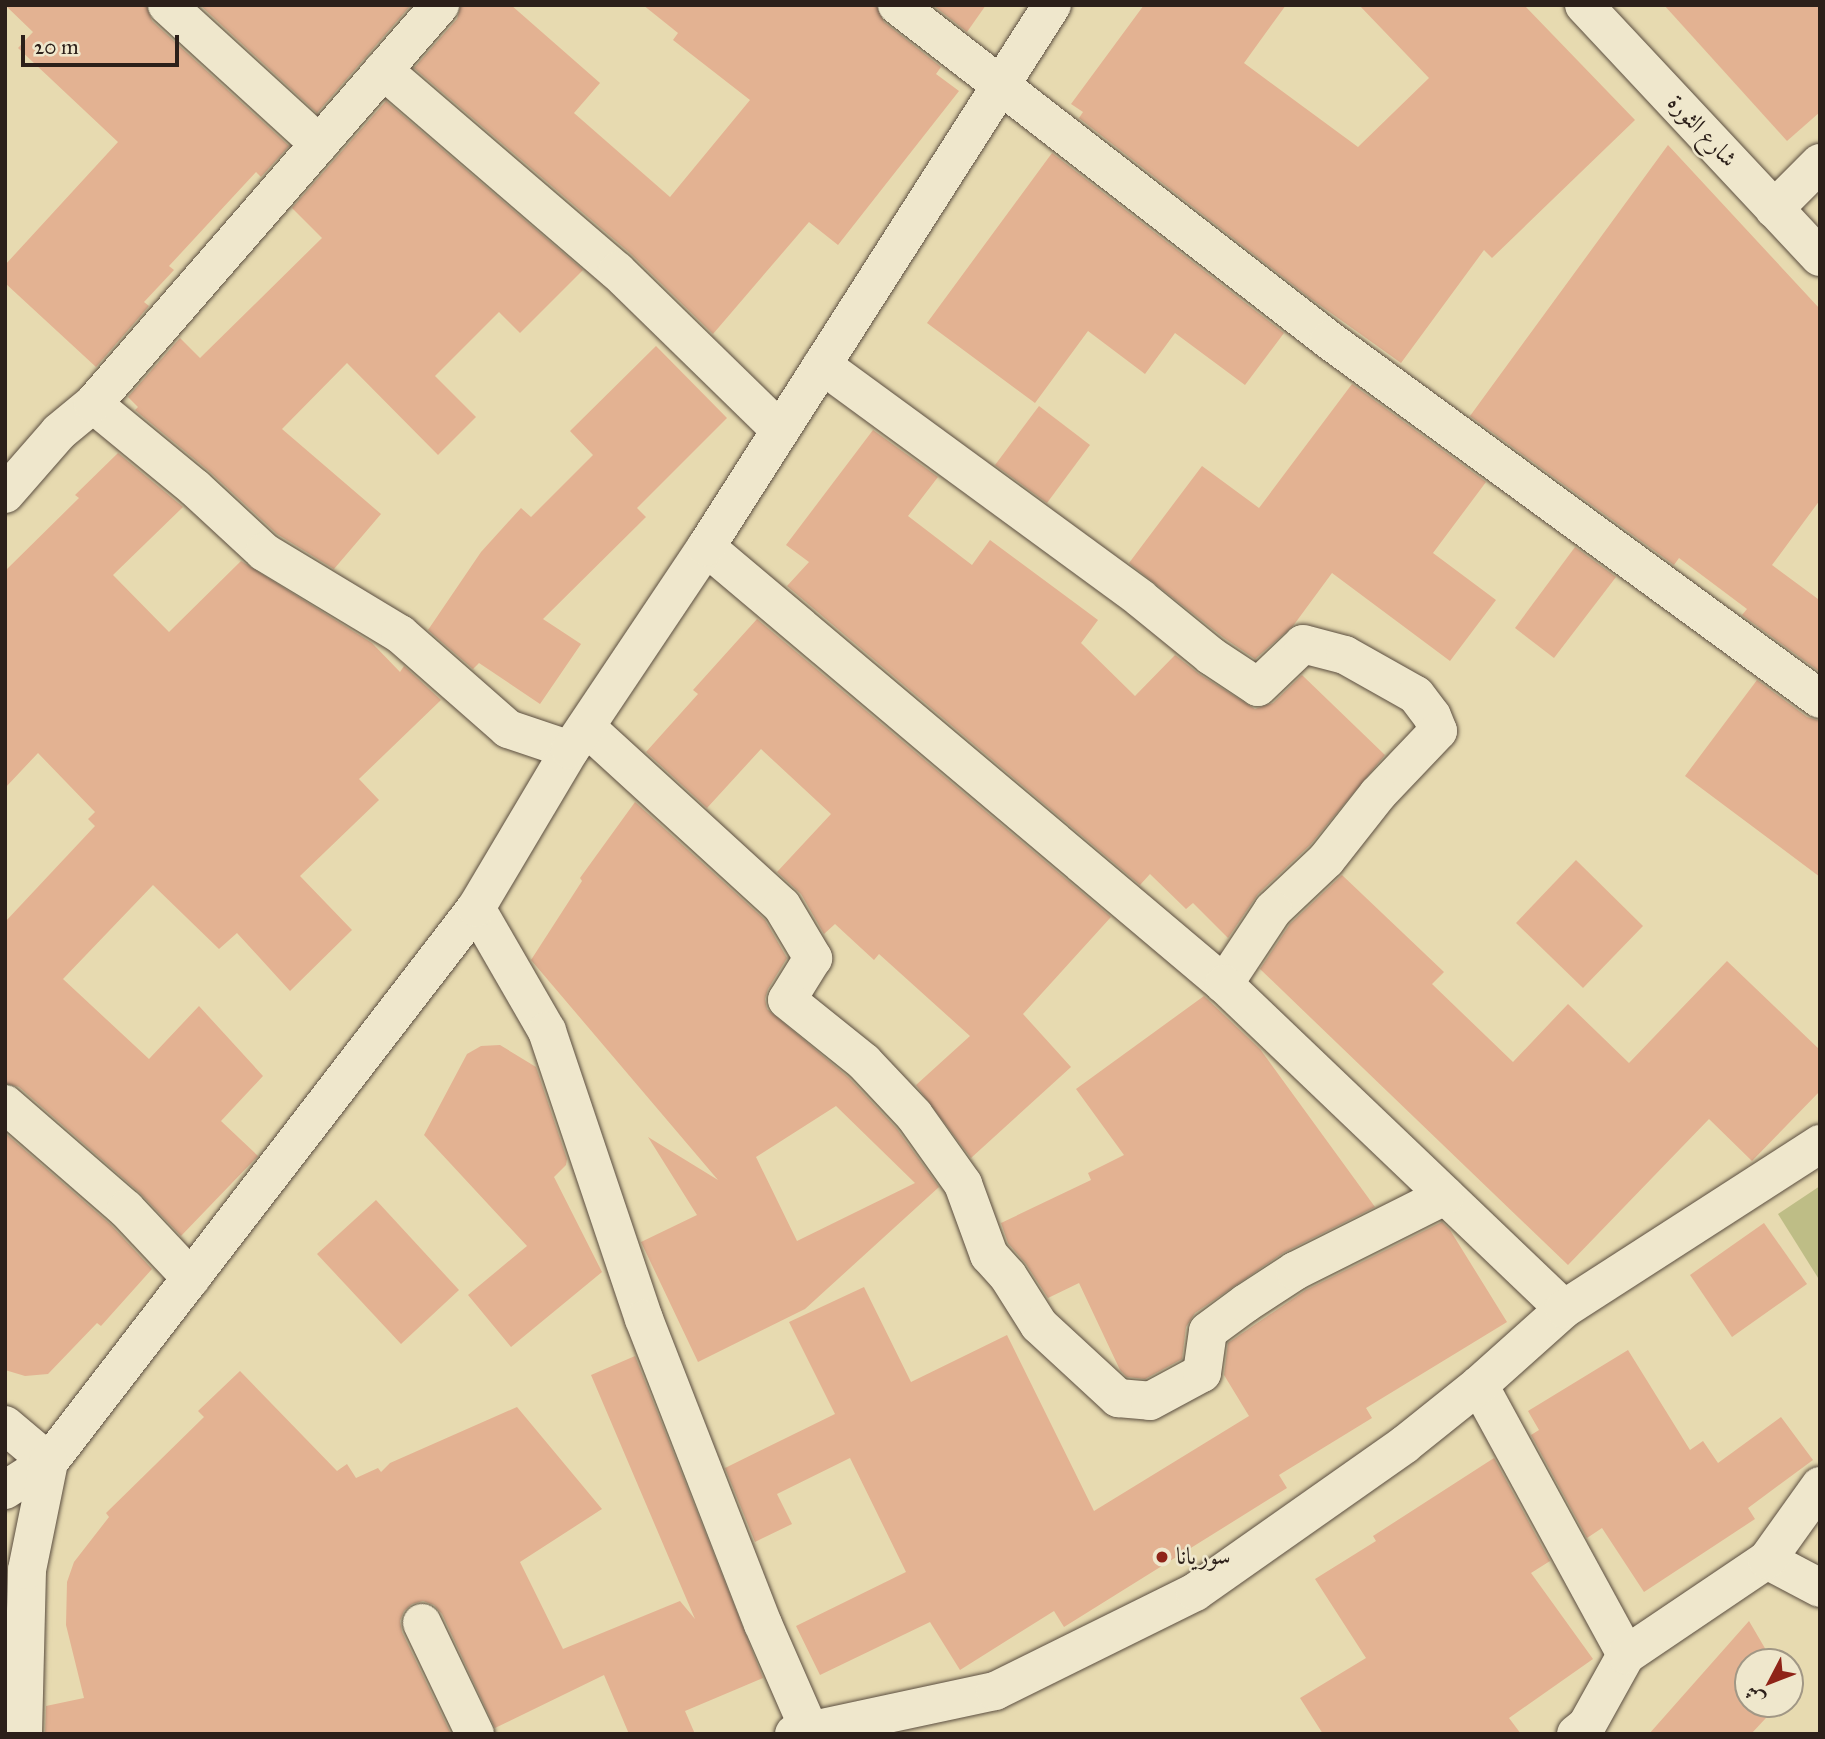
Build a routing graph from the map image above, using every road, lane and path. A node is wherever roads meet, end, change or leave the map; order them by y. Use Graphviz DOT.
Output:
graph roads {
  1 [pos="167,5"];
  2 [pos="440,5"];
  3 [pos="897,5"];
  4 [pos="1052,5"];
  5 [pos="1584,5"];
  6 [pos="383,70"];
  7 [pos="999,85"];
  8 [pos="319,144"];
  9 [pos="1820,163"];
  10 [pos="1774,209"];
  11 [pos="1820,257"];
  12 [pos="822,365"];
  13 [pos="93,404"];
  14 [pos="780,430"];
  15 [pos="5,494"];
  16 [pos="706,547"];
  17 [pos="1820,699"];
  18 [pos="578,739"];
  19 [pos="476,908"];
  20 [pos="1224,984"];
  21 [pos="5,1104"];
  22 [pos="1820,1143"];
  23 [pos="1445,1196"];
  24 [pos="191,1278"];
  25 [pos="1564,1309"];
  26 [pos="1479,1385"];
  27 [pos="5,1425"];
  28 [pos="49,1462"];
  29 [pos="1820,1486"];
  30 [pos="5,1490"];
  31 [pos="1767,1560"];
  32 [pos="1820,1588"];
  33 [pos="422,1623"];
  34 [pos="1626,1656"];
  35 [pos="1586,1731"];
  36 [pos="805,1732"];
  37 [pos="23,1734"];
  38 [pos="475,1734"];
  1 -- 8 [label="street"];
  2 -- 6 [label="street"];
  3 -- 7 [label="street"];
  4 -- 7 [label="street"];
  5 -- 10 [label="street, شارع الثورة"];
  6 -- 8 [label="street"];
  6 -- 14 [label="street"];
  7 -- 12 [label="street"];
  7 -- 17 [label="street"];
  8 -- 13 [label="street"];
  9 -- 10 [label="street"];
  10 -- 11 [label="street, شارع الثورة"];
  12 -- 14 [label="street"];
  12 -- 20 [label="street"];
  13 -- 15 [label="street"];
  13 -- 18 [label="street"];
  14 -- 16 [label="street"];
  16 -- 18 [label="street"];
  16 -- 20 [label="street"];
  18 -- 19 [label="street"];
  18 -- 23 [label="street"];
  19 -- 24 [label="street"];
  19 -- 36 [label="street"];
  20 -- 23 [label="street"];
  21 -- 24 [label="street"];
  22 -- 25 [label="street"];
  23 -- 25 [label="street"];
  24 -- 28 [label="street"];
  25 -- 26 [label="street"];
  26 -- 34 [label="street"];
  26 -- 36 [label="street"];
  27 -- 28 [label="street"];
  28 -- 30 [label="street"];
  28 -- 37 [label="street"];
  29 -- 31 [label="street"];
  31 -- 32 [label="street"];
  31 -- 34 [label="street"];
  33 -- 38 [label="street"];
  34 -- 35 [label="street"];
}
